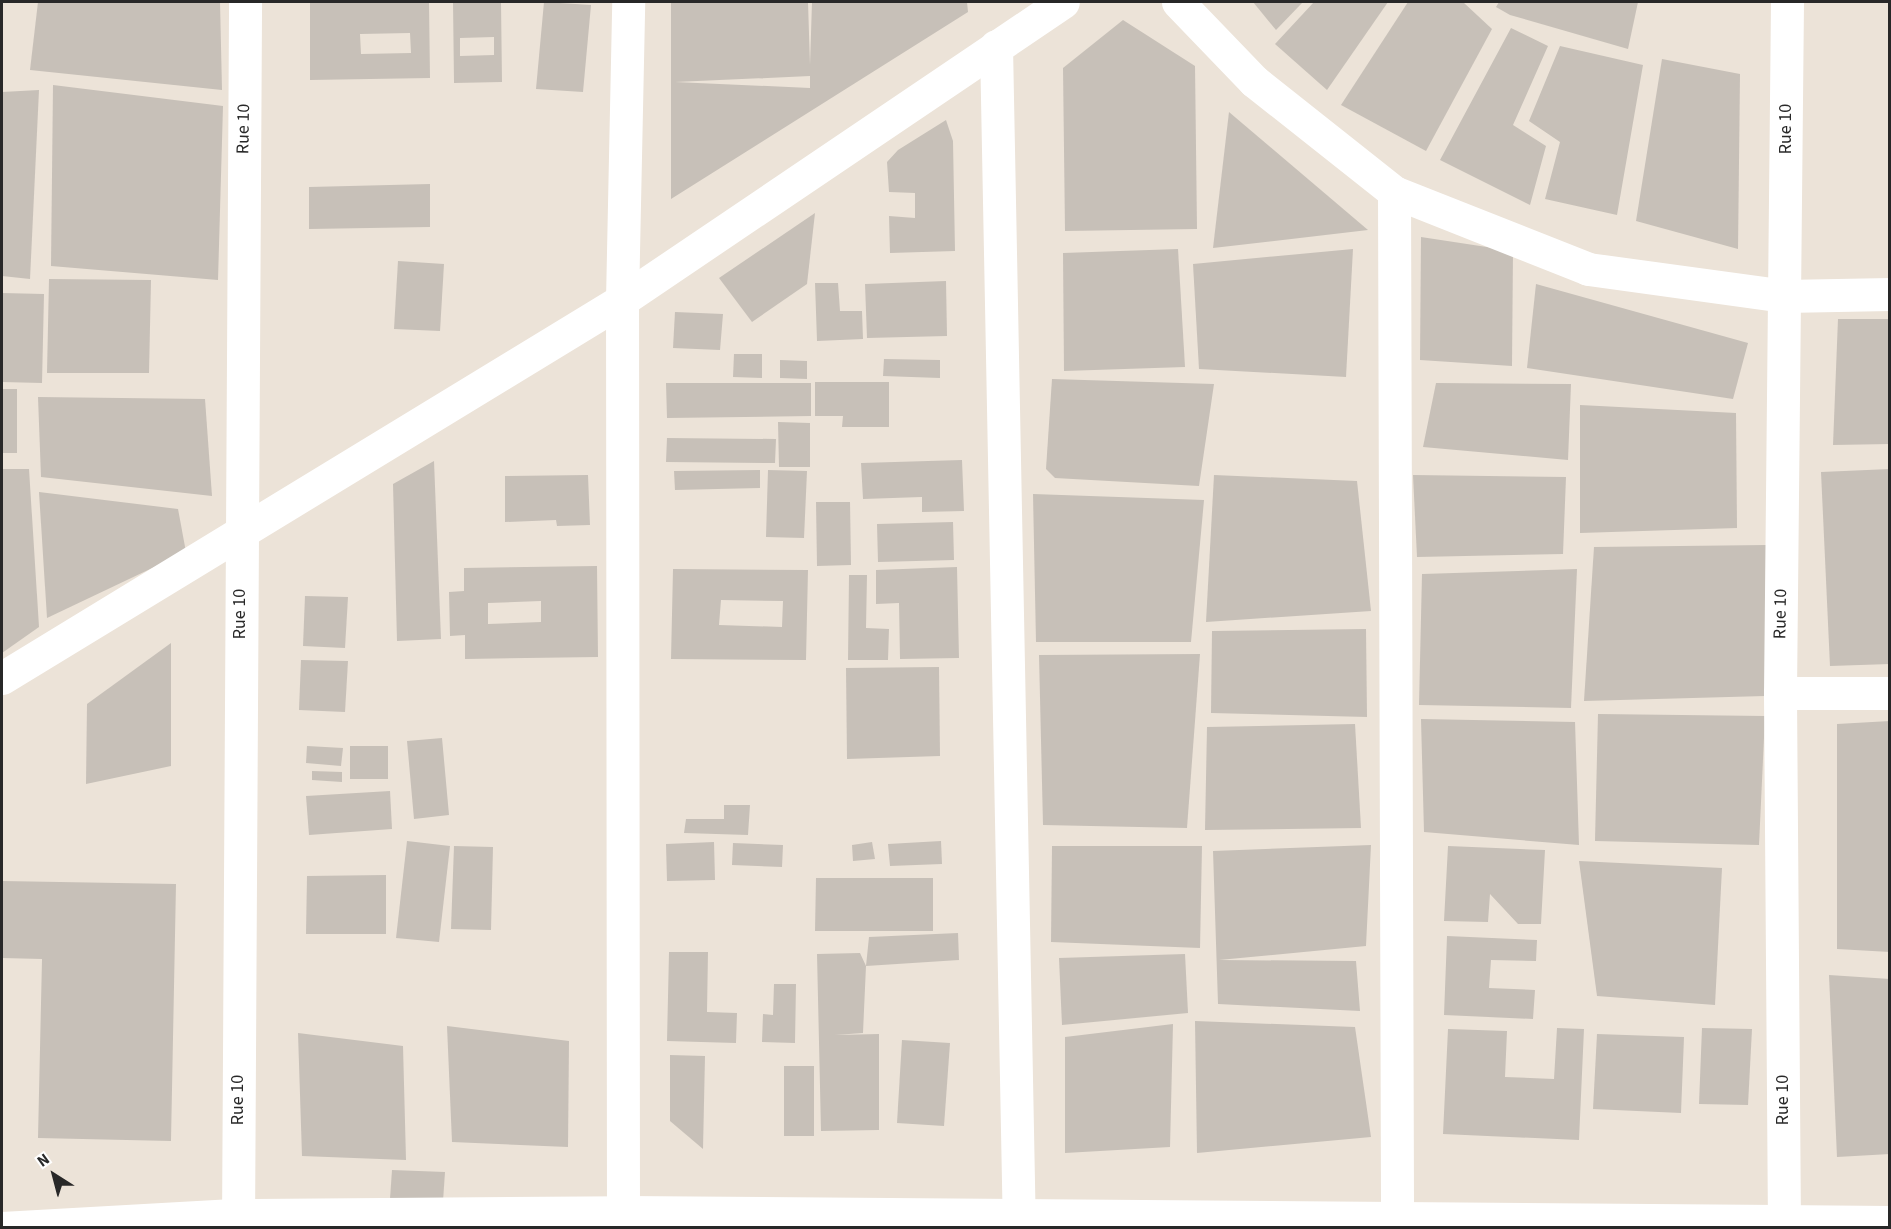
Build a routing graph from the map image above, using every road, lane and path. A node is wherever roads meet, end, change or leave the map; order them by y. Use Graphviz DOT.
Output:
graph roads {
  1 [pos="245,2"];
  2 [pos="628,2"];
  3 [pos="1063,2"];
  4 [pos="1178,2"];
  5 [pos="1787,2"];
  6 [pos="996,46"];
  7 [pos="1394,192"];
  8 [pos="1890,294"];
  9 [pos="1784,296"];
  10 [pos="622,300"];
  11 [pos="240,533"];
  12 [pos="2,678"];
  13 [pos="1780,693"];
  14 [pos="1890,693"];
  15 [pos="623,1220"];
  16 [pos="238,1221"];
  17 [pos="1019,1222"];
  18 [pos="1890,1222"];
  19 [pos="1397,1224"];
  20 [pos="1784,1225"];
  21 [pos="2,1227"];
  1 -- 11 [label="street, Rue 10"];
  2 -- 10 [label="street"];
  3 -- 6 [label="street"];
  4 -- 7 [label="street"];
  5 -- 9 [label="street, Rue 10"];
  6 -- 10 [label="street"];
  6 -- 17 [label="street"];
  7 -- 9 [label="street"];
  7 -- 19 [label="street"];
  8 -- 9 [label="street"];
  9 -- 13 [label="street, Rue 10"];
  10 -- 11 [label="street"];
  10 -- 15 [label="street"];
  11 -- 12 [label="street"];
  11 -- 16 [label="street, Rue 10"];
  13 -- 14 [label="street"];
  13 -- 20 [label="street, Rue 10"];
  15 -- 16 [label="street"];
  15 -- 17 [label="street"];
  16 -- 21 [label="street"];
  17 -- 19 [label="street"];
  18 -- 20 [label="street"];
  19 -- 20 [label="street"];
}
